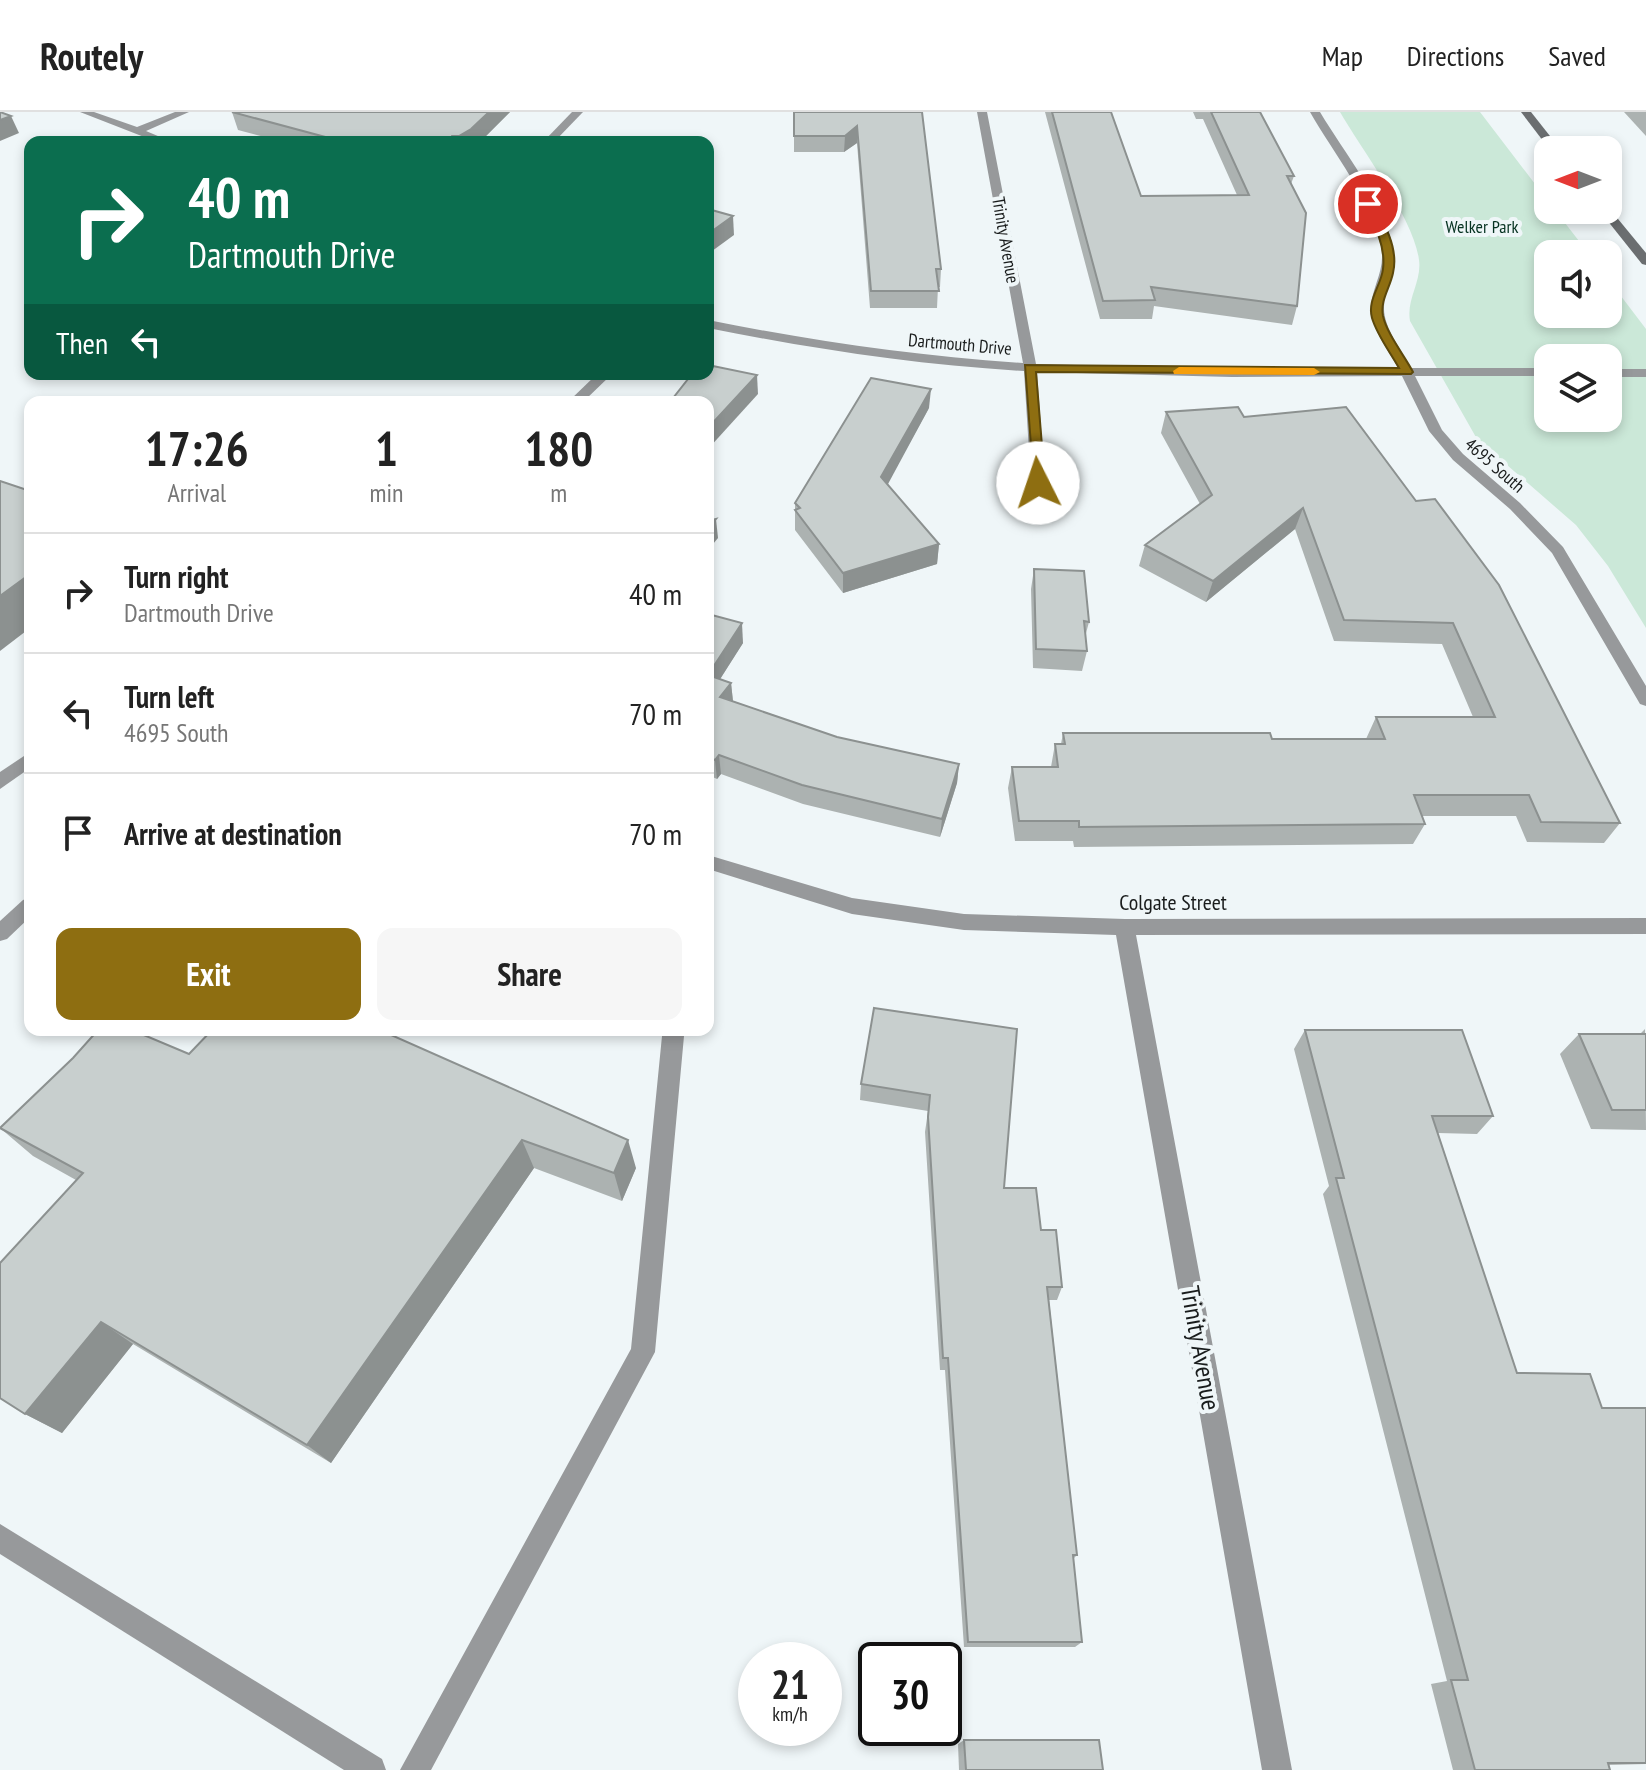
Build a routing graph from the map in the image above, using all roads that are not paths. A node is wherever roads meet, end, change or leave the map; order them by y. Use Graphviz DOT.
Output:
graph roads {
  1 [pos="85,112"];
  2 [pos="184,112"];
  3 [pos="578,112"];
  4 [pos="982,112"];
  5 [pos="1315,112"];
  6 [pos="1526,112"];
  7 [pos="137,131"];
  8 [pos="151,136"];
  9 [pos="554,136"];
  10 [pos="1545,136"];
  11 [pos="1616,224"];
  12 [pos="1646,261"];
  13 [pos="714,325"];
  14 [pos="1030,368"];
  15 [pos="1407,372"];
  16 [pos="1534,372"];
  17 [pos="1622,373"];
  18 [pos="1646,373"];
  19 [pos="599,380"];
  20 [pos="581,396"];
  21 [pos="1038,483"];
  22 [pos="1646,700"];
  23 [pos="24,763"];
  24 [pos="0,782"];
  25 [pos="714,866"];
  26 [pos="24,911"];
  27 [pos="1646,926"];
  28 [pos="1125,927"];
  29 [pos="0,933"];
  30 [pos="673,1036"];
  31 [pos="0,1538"];
  32 [pos="371,1770"];
  33 [pos="415,1770"];
  34 [pos="1277,1770"];
  1 -- 7 [label="street"];
  2 -- 7 [label="street"];
  3 -- 9 [label="street"];
  4 -- 14 [label="street, Trinity Avenue"];
  5 -- 15 [label="street, 4695 South"];
  6 -- 10 [label="main road"];
  7 -- 8 [label="street"];
  11 -- 12 [label="main road"];
  13 -- 14 [label="street, Dartmouth Drive"];
  14 -- 15 [label="street, Dartmouth Drive"];
  14 -- 21 [label="street, Trinity Avenue"];
  15 -- 16 [label="street, Dartmouth Drive"];
  15 -- 22 [label="street, 4695 South"];
  17 -- 18 [label="street"];
  19 -- 20 [label="street"];
  23 -- 24 [label="street"];
  25 -- 28 [label="street, Colgate Street"];
  26 -- 29 [label="street"];
  27 -- 28 [label="street, Colgate Street"];
  28 -- 34 [label="street, Trinity Avenue"];
  30 -- 33 [label="street"];
  31 -- 32 [label="street"];
}
